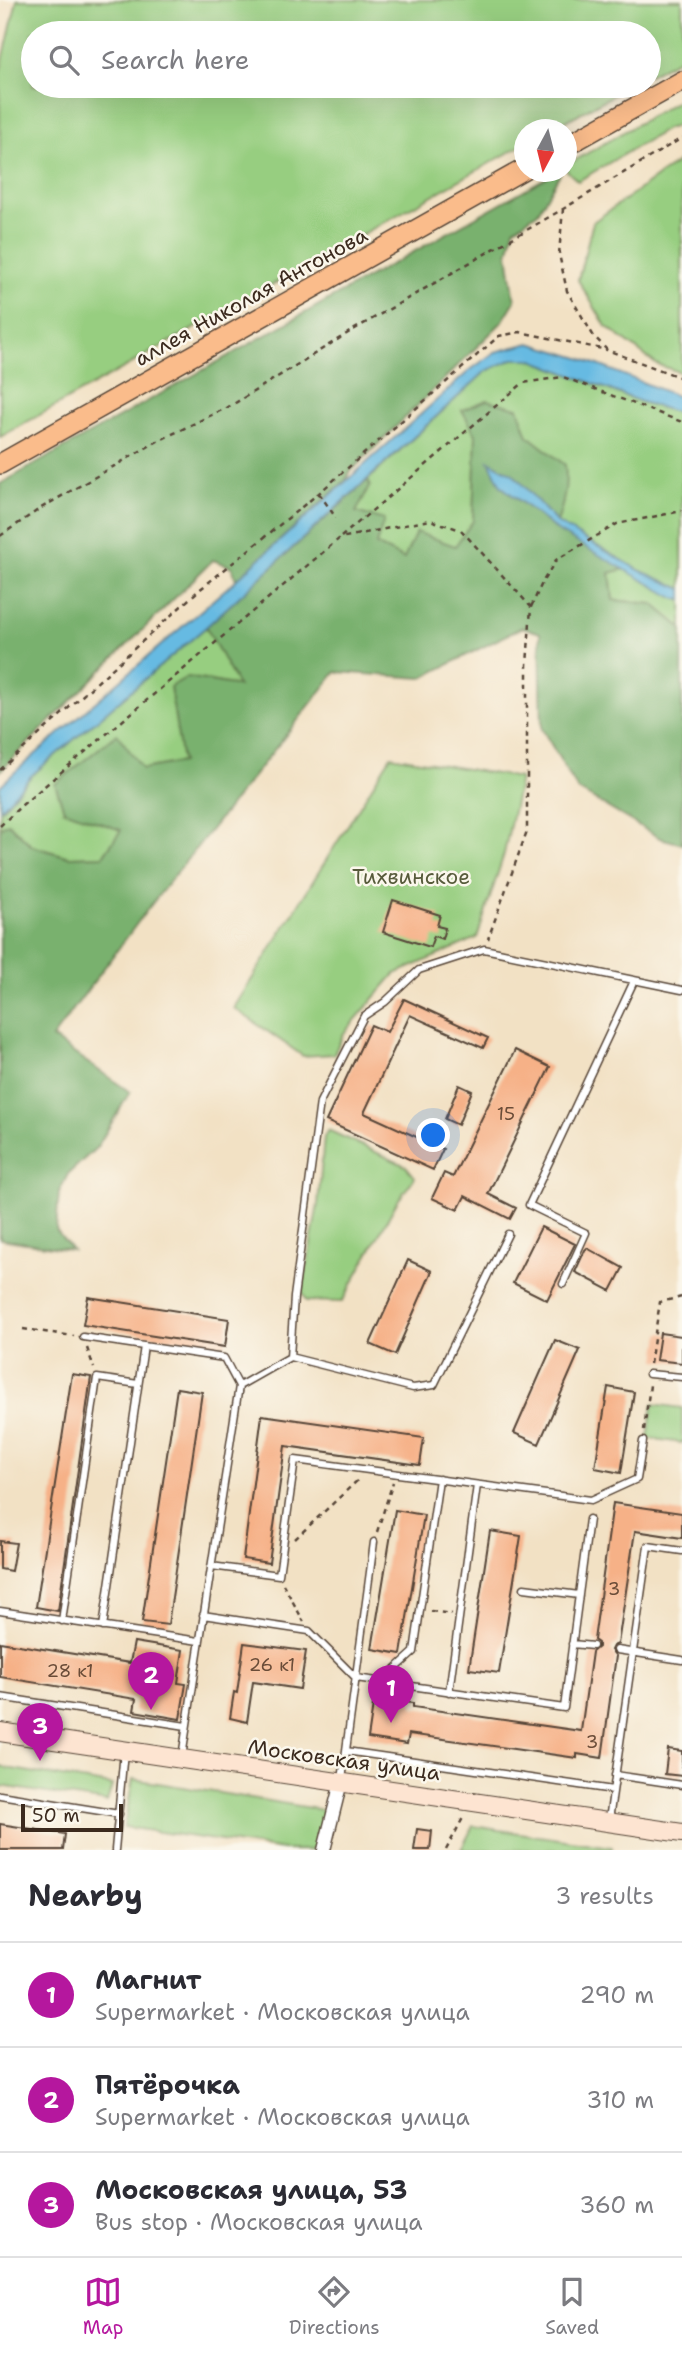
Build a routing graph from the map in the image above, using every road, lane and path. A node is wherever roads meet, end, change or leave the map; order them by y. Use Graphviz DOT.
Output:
graph roads {
  1 [pos="682,81"];
  2 [pos="661,93"];
  3 [pos="652,98"];
  4 [pos="682,138"];
  5 [pos="577,140"];
  6 [pos="514,175"];
  7 [pos="563,209"];
  8 [pos="607,350"];
  9 [pos="682,378"];
  10 [pos="682,422"];
  11 [pos="0,464"];
  12 [pos="319,493"];
  13 [pos="682,511"];
  14 [pos="336,518"];
  15 [pos="0,536"];
  16 [pos="340,538"];
  17 [pos="531,607"];
  18 [pos="0,770"];
  19 [pos="0,826"];
  20 [pos="484,949"];
  21 [pos="635,981"];
  22 [pos="682,990"];
  23 [pos="508,1234"];
  24 [pos="563,1284"];
  25 [pos="682,1297"];
  26 [pos="23,1329"];
  27 [pos="83,1337"];
  28 [pos="144,1346"];
  29 [pos="290,1357"];
  30 [pos="649,1374"];
  31 [pos="682,1377"];
  32 [pos="97,1378"];
  33 [pos="138,1384"];
  34 [pos="239,1386"];
  35 [pos="643,1441"];
  36 [pos="369,1470"];
  37 [pos="395,1474"];
  38 [pos="439,1479"];
  39 [pos="477,1485"];
  40 [pos="589,1519"];
  41 [pos="374,1542"];
  42 [pos="282,1551"];
  43 [pos="682,1551"];
  44 [pos="211,1566"];
  45 [pos="279,1575"];
  46 [pos="524,1588"];
  47 [pos="579,1595"];
  48 [pos="420,1610"];
  49 [pos="0,1611"];
  50 [pos="204,1615"];
  51 [pos="460,1615"];
  52 [pos="62,1621"];
  53 [pos="103,1627"];
  54 [pos="309,1631"];
  55 [pos="200,1641"];
  56 [pos="572,1644"];
  57 [pos="593,1646"];
  58 [pos="617,1650"];
  59 [pos="633,1652"];
  60 [pos="682,1660"];
  61 [pos="355,1678"];
  62 [pos="381,1682"];
  63 [pos="449,1692"];
  64 [pos="0,1697"];
  65 [pos="186,1726"];
  66 [pos="0,1732"];
  67 [pos="124,1750"];
  68 [pos="346,1751"];
  69 [pos="181,1759"];
  70 [pos="615,1775"];
  71 [pos="341,1782"];
  72 [pos="682,1786"];
  73 [pos="613,1790"];
  74 [pos="0,1796"];
  75 [pos="467,1801"];
  76 [pos="118,1814"];
  77 [pos="608,1822"];
  78 [pos="682,1833"];
  79 [pos="115,1850"];
  80 [pos="324,1850"];
  81 [pos="446,1850"];
  1 -- 2 [label="main road"];
  3 -- 5 [label="main road"];
  4 -- 7 [label="path"];
  6 -- 11 [label="main road, аллея Николая Антонова"];
  7 -- 8 [label="path"];
  7 -- 15 [label="path"];
  8 -- 9 [label="path"];
  8 -- 12 [label="path"];
  10 -- 16 [label="path"];
  12 -- 14 [label="path"];
  12 -- 18 [label="path"];
  13 -- 17 [label="path"];
  16 -- 17 [label="path"];
  16 -- 19 [label="path"];
  17 -- 20 [label="path"];
  20 -- 21 [label="lane"];
  20 -- 29 [label="lane"];
  21 -- 22 [label="lane"];
  21 -- 24 [label="lane"];
  23 -- 29 [label="lane"];
  25 -- 30 [label="path"];
  26 -- 27 [label="path"];
  27 -- 28 [label="lane"];
  27 -- 32 [label="path"];
  28 -- 33 [label="lane"];
  28 -- 34 [label="lane"];
  29 -- 34 [label="lane"];
  30 -- 31 [label="lane"];
  30 -- 35 [label="path"];
  32 -- 33 [label="lane"];
  32 -- 52 [label="lane"];
  33 -- 53 [label="lane"];
  34 -- 44 [label="lane"];
  35 -- 39 [label="lane"];
  36 -- 37 [label="lane"];
  36 -- 42 [label="path"];
  36 -- 42 [label="lane"];
  37 -- 38 [label="lane"];
  37 -- 41 [label="path"];
  38 -- 39 [label="lane"];
  38 -- 48 [label="lane"];
  39 -- 51 [label="lane"];
  40 -- 47 [label="lane"];
  41 -- 61 [label="lane"];
  42 -- 45 [label="lane"];
  43 -- 59 [label="lane"];
  44 -- 45 [label="lane"];
  44 -- 50 [label="lane"];
  45 -- 54 [label="path"];
  46 -- 47 [label="lane"];
  47 -- 56 [label="lane"];
  48 -- 51 [label="path"];
  48 -- 62 [label="lane"];
  49 -- 52 [label="lane"];
  50 -- 54 [label="lane"];
  50 -- 55 [label="lane"];
  51 -- 63 [label="lane"];
  52 -- 53 [label="lane"];
  53 -- 55 [label="lane"];
  54 -- 61 [label="lane"];
  55 -- 65 [label="lane"];
  56 -- 57 [label="lane"];
  56 -- 63 [label="lane"];
  58 -- 59 [label="lane"];
  59 -- 60 [label="lane"];
  59 -- 70 [label="lane"];
  61 -- 62 [label="lane"];
  61 -- 68 [label="lane"];
  62 -- 63 [label="lane"];
  64 -- 65 [label="lane"];
  65 -- 69 [label="lane"];
  66 -- 67 [label="main road, Московская улица"];
  67 -- 69 [label="main road, Московская улица"];
  67 -- 76 [label="lane"];
  68 -- 71 [label="lane"];
  68 -- 73 [label="lane"];
  69 -- 71 [label="main road, Московская улица"];
  70 -- 72 [label="lane"];
  70 -- 73 [label="lane"];
  71 -- 75 [label="main road, Московская улица"];
  71 -- 80 [label="street"];
  73 -- 77 [label="lane"];
  74 -- 76 [label="lane"];
  75 -- 77 [label="main road, Московская улица"];
  75 -- 81 [label="path"];
  76 -- 79 [label="lane"];
  77 -- 78 [label="main road, Московская улица"];
}
